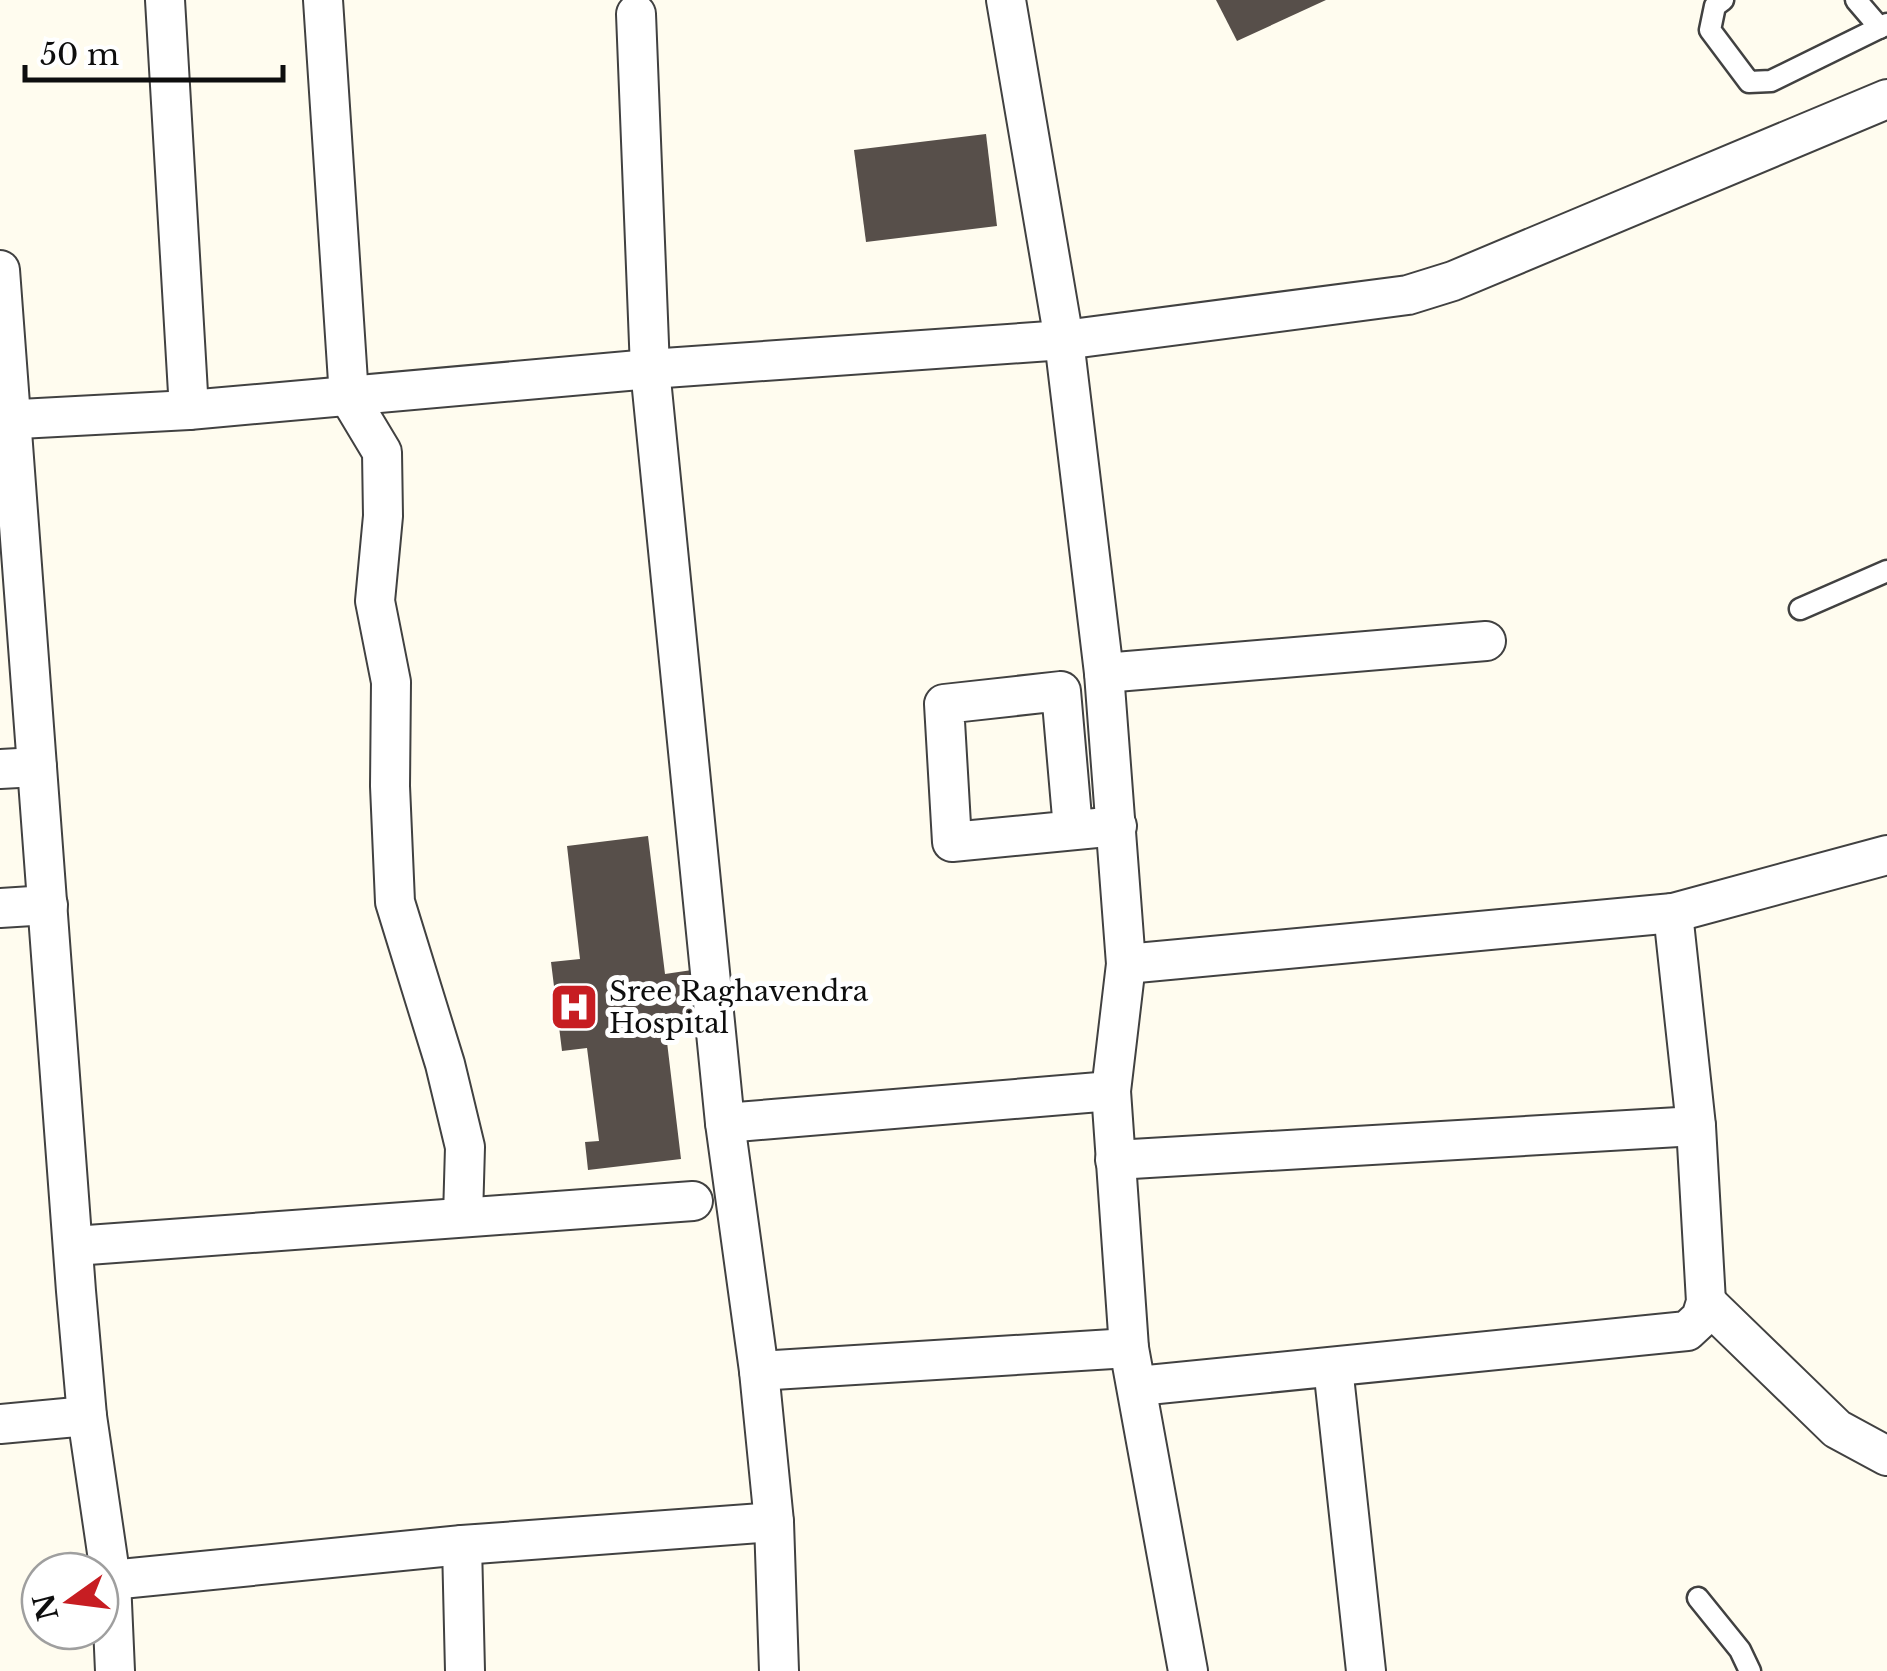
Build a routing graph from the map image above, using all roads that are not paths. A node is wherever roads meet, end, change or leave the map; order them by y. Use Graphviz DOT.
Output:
graph roads {
  1 [pos="164,0"];
  2 [pos="323,0"];
  3 [pos="1006,0"];
  4 [pos="1723,0"];
  5 [pos="1856,0"];
  6 [pos="636,14"];
  7 [pos="1884,26"];
  8 [pos="1887,99"];
  9 [pos="0,270"];
  10 [pos="1064,340"];
  11 [pos="650,368"];
  12 [pos="349,397"];
  13 [pos="190,410"];
  14 [pos="5,419"];
  15 [pos="1887,571"];
  16 [pos="1800,609"];
  17 [pos="1486,641"];
  18 [pos="1104,672"];
  19 [pos="18,768"];
  20 [pos="1117,826"];
  21 [pos="1073,829"];
  22 [pos="1887,855"];
  23 [pos="48,906"];
  24 [pos="0,908"];
  25 [pos="1673,913"];
  26 [pos="1126,964"];
  27 [pos="1111,1090"];
  28 [pos="725,1122"];
  29 [pos="1696,1126"];
  30 [pos="1114,1160"];
  31 [pos="693,1201"];
  32 [pos="463,1216"];
  33 [pos="74,1246"];
  34 [pos="1706,1302"];
  35 [pos="1128,1348"];
  36 [pos="1334,1367"];
  37 [pos="759,1370"];
  38 [pos="1138,1386"];
  39 [pos="87,1416"];
  40 [pos="0,1424"];
  41 [pos="1887,1456"];
  42 [pos="774,1522"];
  43 [pos="462,1545"];
  44 [pos="107,1551"];
  45 [pos="120,1579"];
  46 [pos="1698,1598"];
  47 [pos="466,1671"];
  48 [pos="780,1671"];
  49 [pos="1188,1671"];
  50 [pos="1366,1671"];
  51 [pos="1750,1671"];
  1 -- 13 [label="street"];
  2 -- 12 [label="street"];
  3 -- 10 [label="street"];
  4 -- 7 [label="lane"];
  5 -- 7 [label="lane"];
  6 -- 11 [label="street"];
  8 -- 10 [label="street"];
  9 -- 14 [label="street"];
  10 -- 11 [label="street"];
  10 -- 18 [label="street"];
  11 -- 12 [label="street"];
  11 -- 28 [label="street"];
  12 -- 13 [label="street"];
  12 -- 32 [label="street"];
  13 -- 14 [label="street"];
  14 -- 19 [label="street"];
  15 -- 16 [label="lane"];
  17 -- 18 [label="street"];
  18 -- 20 [label="street"];
  19 -- 23 [label="street"];
  20 -- 21 [label="street"];
  20 -- 26 [label="street"];
  21 -- 21 [label="street"];
  22 -- 25 [label="street"];
  23 -- 24 [label="street"];
  23 -- 33 [label="street"];
  25 -- 26 [label="street"];
  25 -- 29 [label="street"];
  26 -- 27 [label="street"];
  27 -- 28 [label="street"];
  27 -- 30 [label="street"];
  28 -- 37 [label="street"];
  29 -- 30 [label="street"];
  29 -- 34 [label="street"];
  30 -- 35 [label="street"];
  31 -- 32 [label="street"];
  32 -- 33 [label="street"];
  33 -- 39 [label="street"];
  34 -- 36 [label="street"];
  34 -- 41 [label="street"];
  35 -- 37 [label="street"];
  35 -- 38 [label="street"];
  36 -- 38 [label="street"];
  36 -- 50 [label="street"];
  37 -- 42 [label="street"];
  38 -- 49 [label="street"];
  39 -- 40 [label="street"];
  39 -- 44 [label="street"];
  42 -- 43 [label="street"];
  42 -- 48 [label="street"];
  43 -- 45 [label="street"];
  43 -- 47 [label="street"];
  46 -- 51 [label="lane"];
}
